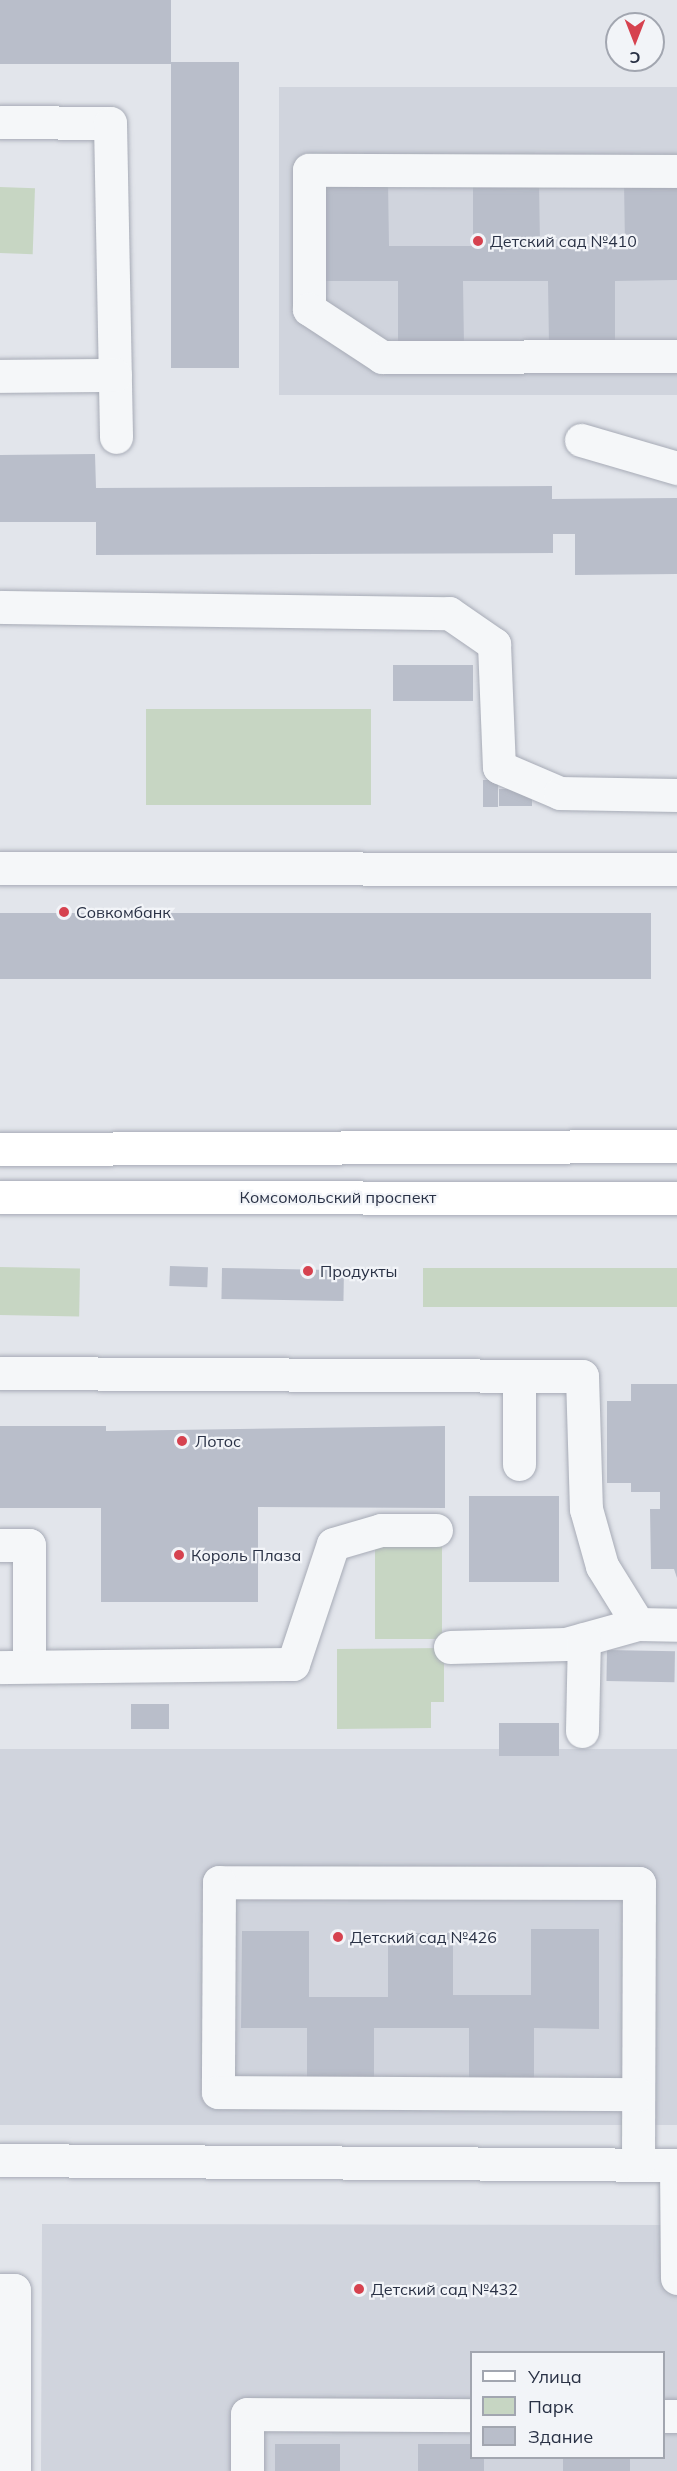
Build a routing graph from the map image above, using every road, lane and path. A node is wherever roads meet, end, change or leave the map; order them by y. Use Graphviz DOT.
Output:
graph roads {
  1 [pos="0,122"];
  2 [pos="677,171"];
  3 [pos="677,356"];
  4 [pos="115,375"];
  5 [pos="0,376"];
  6 [pos="116,436"];
  7 [pos="581,440"];
  8 [pos="677,468"];
  9 [pos="0,606"];
  10 [pos="677,795"];
  11 [pos="0,868"];
  12 [pos="677,869"];
  13 [pos="677,1146"];
  14 [pos="273,1148"];
  15 [pos="0,1149"];
  16 [pos="0,1197"];
  17 [pos="97,1197"];
  18 [pos="677,1198"];
  19 [pos="0,1373"];
  20 [pos="519,1376"];
  21 [pos="519,1464"];
  22 [pos="436,1530"];
  23 [pos="0,1545"];
  24 [pos="638,1623"];
  25 [pos="677,1625"];
  26 [pos="584,1639"];
  27 [pos="450,1647"];
  28 [pos="15,1666"];
  29 [pos="582,1731"];
  30 [pos="638,2094"];
  31 [pos="0,2160"];
  32 [pos="638,2165"];
  33 [pos="677,2165"];
  34 [pos="677,2278"];
  35 [pos="0,2290"];
  36 [pos="470,2415"];
  37 [pos="14,2471"];
  38 [pos="247,2471"];
  1 -- 4 [label="lane"];
  2 -- 3 [label="lane"];
  4 -- 5 [label="lane"];
  4 -- 6 [label="lane"];
  7 -- 8 [label="lane"];
  9 -- 10 [label="lane"];
  11 -- 12 [label="lane"];
  13 -- 14 [label="main road"];
  14 -- 15 [label="main road"];
  14 -- 17 [label="main road"];
  16 -- 17 [label="main road, Комсомольский проспект"];
  17 -- 18 [label="main road, Комсомольский проспект"];
  19 -- 20 [label="lane"];
  20 -- 21 [label="lane"];
  20 -- 24 [label="lane"];
  22 -- 28 [label="lane"];
  23 -- 28 [label="lane"];
  24 -- 25 [label="lane"];
  24 -- 26 [label="lane"];
  26 -- 27 [label="lane"];
  26 -- 29 [label="lane"];
  30 -- 30 [label="lane"];
  30 -- 32 [label="lane"];
  31 -- 32 [label="lane"];
  32 -- 33 [label="lane"];
  33 -- 34 [label="lane"];
  35 -- 37 [label="lane"];
  36 -- 38 [label="lane"];
}
